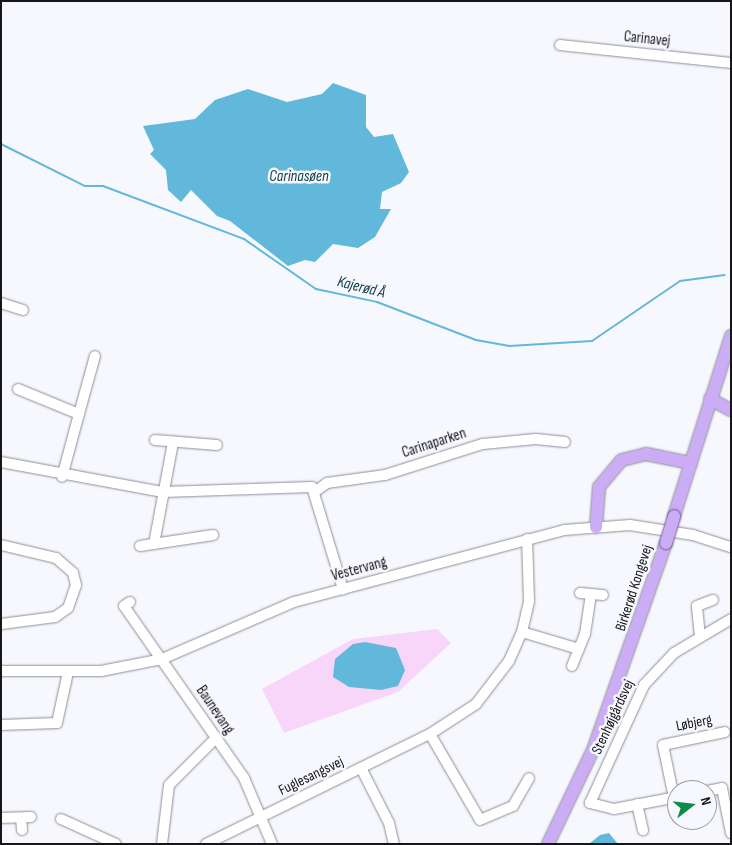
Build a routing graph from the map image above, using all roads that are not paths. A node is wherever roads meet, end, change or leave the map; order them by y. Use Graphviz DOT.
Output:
graph roads {
  1 [pos="560,45"];
  2 [pos="731,63"];
  3 [pos="1,303"];
  4 [pos="22,310"];
  5 [pos="731,336"];
  6 [pos="95,356"];
  7 [pos="18,389"];
  8 [pos="710,399"];
  9 [pos="731,410"];
  10 [pos="79,414"];
  11 [pos="155,440"];
  12 [pos="173,442"];
  13 [pos="565,442"];
  14 [pos="217,445"];
  15 [pos="1,462"];
  16 [pos="691,463"];
  17 [pos="62,477"];
  18 [pos="163,492"];
  19 [pos="316,492"];
  20 [pos="596,526"];
  21 [pos="213,535"];
  22 [pos="527,539"];
  23 [pos="154,544"];
  24 [pos="1,545"];
  25 [pos="140,546"];
  26 [pos="731,546"];
  27 [pos="343,589"];
  28 [pos="580,593"];
  29 [pos="591,594"];
  30 [pos="603,595"];
  31 [pos="713,600"];
  32 [pos="130,602"];
  33 [pos="731,619"];
  34 [pos="1,624"];
  35 [pos="522,632"];
  36 [pos="700,636"];
  37 [pos="579,649"];
  38 [pos="162,659"];
  39 [pos="572,666"];
  40 [pos="1,671"];
  41 [pos="68,672"];
  42 [pos="1,725"];
  43 [pos="725,732"];
  44 [pos="430,734"];
  45 [pos="216,738"];
  46 [pos="362,768"];
  47 [pos="528,778"];
  48 [pos="672,780"];
  49 [pos="717,789"];
  50 [pos="667,799"];
  51 [pos="590,803"];
  52 [pos="637,804"];
  53 [pos="262,816"];
  54 [pos="1,818"];
  55 [pos="61,819"];
  56 [pos="22,830"];
  57 [pos="643,830"];
  58 [pos="731,833"];
  59 [pos="116,844"];
  60 [pos="162,844"];
  61 [pos="206,844"];
  62 [pos="272,844"];
  63 [pos="394,844"];
  64 [pos="548,844"];
  1 -- 2 [label="street, Carinavej"];
  3 -- 4 [label="street"];
  5 -- 8 [label="main road, Birkerød Kongevej"];
  6 -- 10 [label="street"];
  7 -- 10 [label="street"];
  8 -- 9 [label="main road"];
  8 -- 16 [label="main road, Birkerød Kongevej"];
  10 -- 17 [label="street"];
  11 -- 12 [label="street"];
  12 -- 14 [label="street"];
  12 -- 18 [label="street"];
  13 -- 19 [label="street, Carinaparken"];
  15 -- 17 [label="street"];
  16 -- 20 [label="main road"];
  16 -- 64 [label="main road, Birkerød Kongevej, bridge"];
  17 -- 18 [label="street"];
  18 -- 19 [label="street"];
  18 -- 23 [label="street"];
  19 -- 27 [label="street"];
  20 -- 22 [label="street, Vestervang"];
  20 -- 26 [label="street, Vestervang"];
  21 -- 23 [label="street"];
  22 -- 27 [label="street, Vestervang"];
  22 -- 35 [label="street, Fuglesangsvej"];
  23 -- 25 [label="street"];
  24 -- 34 [label="street"];
  27 -- 38 [label="street, Vestervang"];
  28 -- 29 [label="street"];
  29 -- 30 [label="street"];
  29 -- 37 [label="street"];
  31 -- 36 [label="street"];
  32 -- 38 [label="street, Baunevang"];
  33 -- 36 [label="street, Stenhøjgårdsvej"];
  35 -- 37 [label="street"];
  35 -- 44 [label="street, Fuglesangsvej"];
  36 -- 51 [label="street, Stenhøjgårdsvej"];
  37 -- 39 [label="street"];
  38 -- 41 [label="street, Vestervang"];
  38 -- 45 [label="street, Baunevang"];
  40 -- 41 [label="street, Vestervang"];
  41 -- 42 [label="street"];
  43 -- 48 [label="street, Løbjerg"];
  44 -- 46 [label="street, Fuglesangsvej"];
  44 -- 47 [label="street"];
  45 -- 53 [label="street, Baunevang"];
  45 -- 60 [label="street"];
  46 -- 53 [label="street, Fuglesangsvej"];
  46 -- 63 [label="street"];
  49 -- 58 [label="street"];
  50 -- 52 [label="street, Løbjerg"];
  51 -- 52 [label="street, Løbjerg"];
  52 -- 57 [label="street"];
  53 -- 61 [label="street, Fuglesangsvej"];
  53 -- 62 [label="street, Baunevang"];
  54 -- 56 [label="street"];
  55 -- 59 [label="street"];
}
